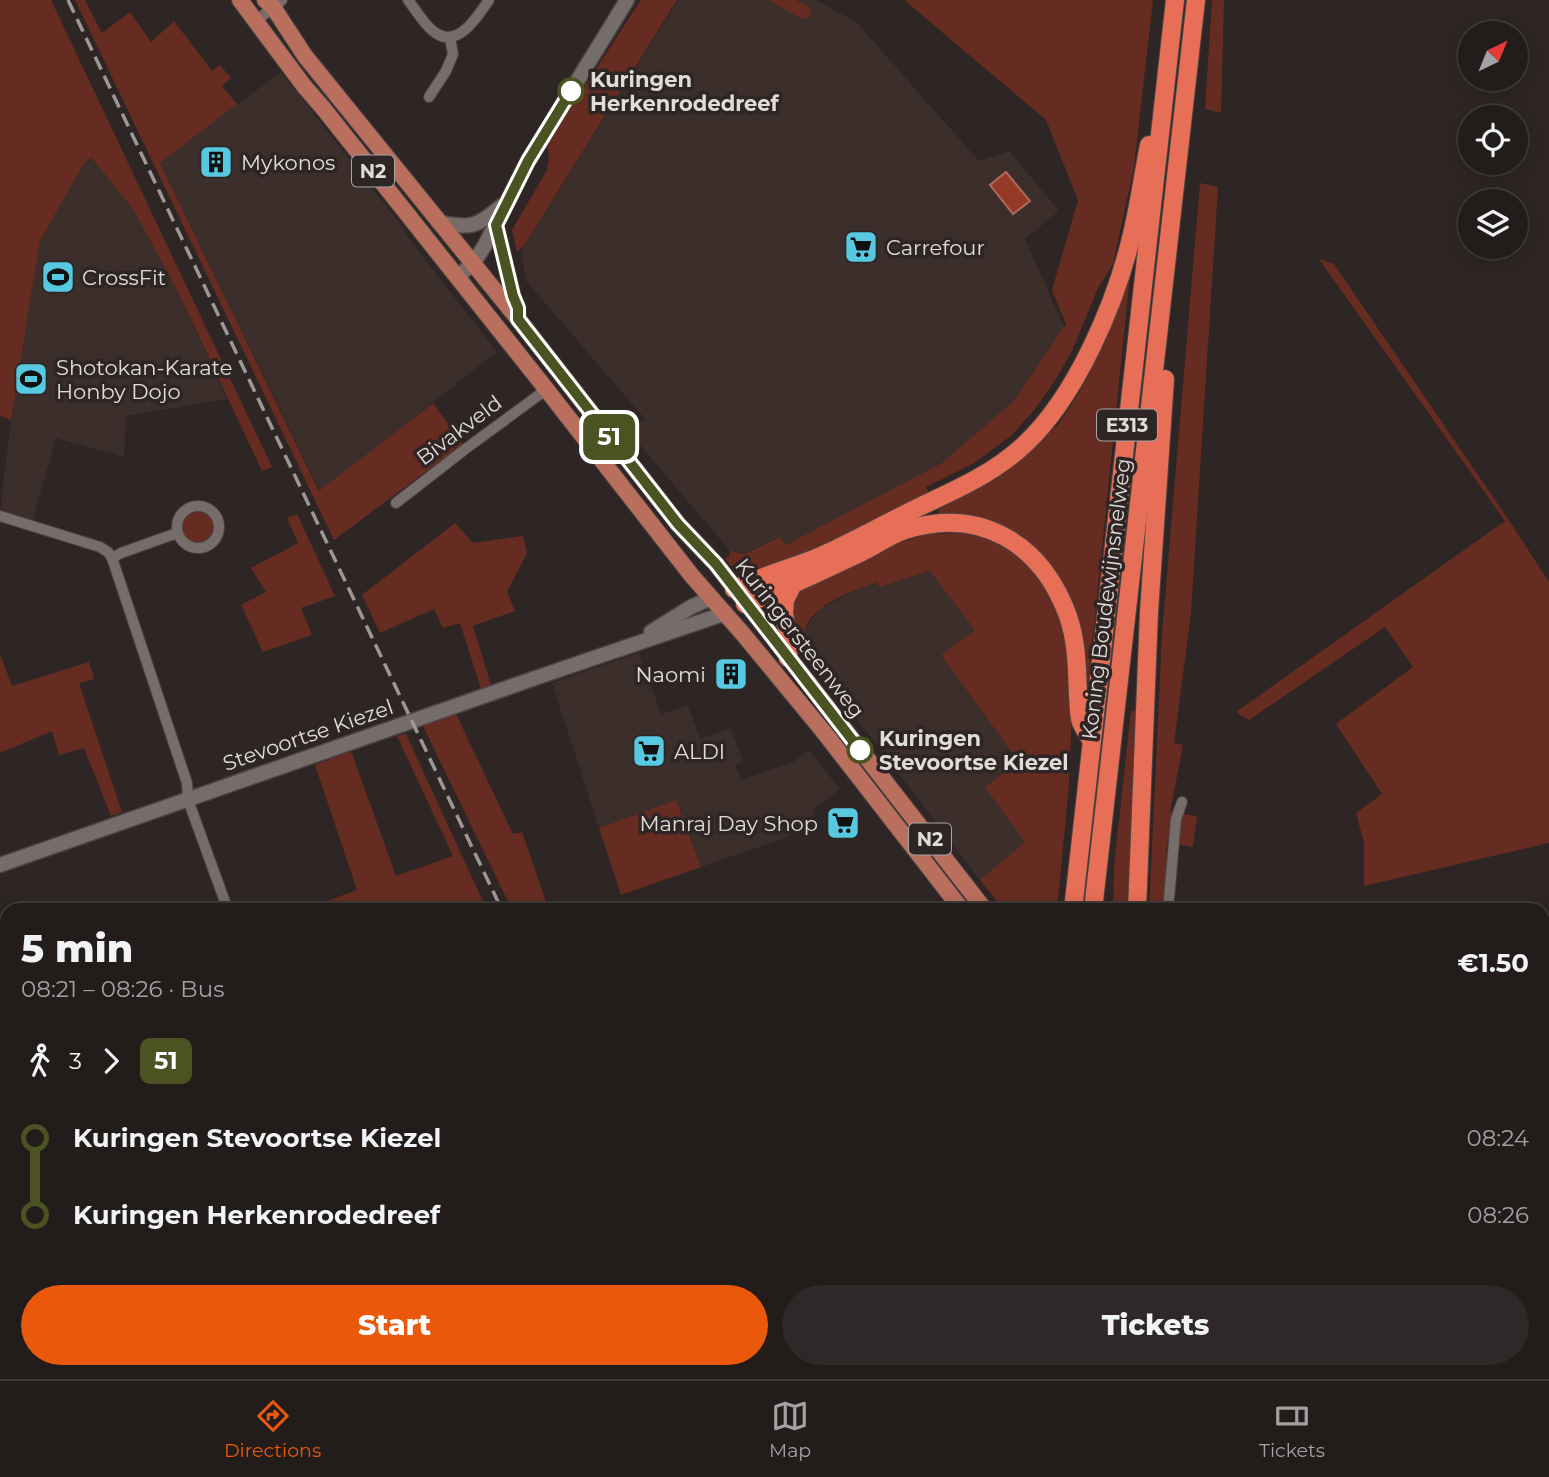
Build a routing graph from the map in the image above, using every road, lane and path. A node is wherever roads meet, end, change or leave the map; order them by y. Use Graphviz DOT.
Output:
graph roads {
  1 [pos="240,0"];
  2 [pos="408,0"];
  3 [pos="489,0"];
  4 [pos="627,0"];
  5 [pos="1175,0"];
  6 [pos="1196,0"];
  7 [pos="273,2"];
  8 [pos="255,22"];
  9 [pos="450,38"];
  10 [pos="429,97"];
  11 [pos="1163,110"];
  12 [pos="506,202"];
  13 [pos="439,222"];
  14 [pos="496,225"];
  15 [pos="473,264"];
  16 [pos="458,276"];
  17 [pos="518,319"];
  18 [pos="1159,338"];
  19 [pos="547,389"];
  20 [pos="396,503"];
  21 [pos="0,516"];
  22 [pos="177,533"];
  23 [pos="112,558"];
  24 [pos="792,586"];
  25 [pos="734,589"];
  26 [pos="711,598"];
  27 [pos="745,604"];
  28 [pos="726,613"];
  29 [pos="629,645"];
  30 [pos="788,658"];
  31 [pos="1091,740"];
  32 [pos="188,800"];
  33 [pos="1182,802"];
  34 [pos="0,865"];
  35 [pos="225,903"];
  36 [pos="954,903"];
  37 [pos="980,903"];
  38 [pos="1074,903"];
  39 [pos="1095,903"];
  40 [pos="1137,903"];
  41 [pos="1169,903"];
  1 -- 8 [label="main road, Kuringersteenweg / N2"];
  2 -- 9 [label="street"];
  3 -- 9 [label="street"];
  4 -- 12 [label="main road"];
  5 -- 11 [label="highway, Koning Boudewijnsnelweg / E313"];
  6 -- 18 [label="highway, Koning Boudewijnsnelweg / E313"];
  7 -- 8 [label="street"];
  7 -- 13 [label="main road, Kuringersteenweg / N2"];
  8 -- 16 [label="main road, Kuringersteenweg / N2"];
  9 -- 10 [label="street"];
  11 -- 25 [label="highway"];
  11 -- 31 [label="highway, Koning Boudewijnsnelweg / E313"];
  12 -- 13 [label="main road"];
  12 -- 14 [label="main road"];
  13 -- 15 [label="main road, Kuringersteenweg / N2"];
  14 -- 15 [label="main road"];
  14 -- 17 [label="main road"];
  15 -- 16 [label="main road"];
  15 -- 17 [label="main road, Kuringersteenweg / N2"];
  16 -- 19 [label="main road, Kuringersteenweg / N2"];
  17 -- 25 [label="main road, Kuringersteenweg / N2"];
  18 -- 39 [label="highway, Koning Boudewijnsnelweg / E313"];
  18 -- 40 [label="highway"];
  19 -- 20 [label="street, Bivakveld"];
  19 -- 26 [label="main road, Kuringersteenweg / N2"];
  21 -- 23 [label="street"];
  22 -- 22 [label="street"];
  22 -- 23 [label="street"];
  23 -- 32 [label="street"];
  24 -- 27 [label="highway"];
  24 -- 30 [label="highway"];
  24 -- 31 [label="highway"];
  25 -- 26 [label="main road, Stevoortse Kiezel"];
  25 -- 27 [label="main road, Kuringersteenweg / N2"];
  26 -- 28 [label="main road, Kuringersteenweg / N2"];
  26 -- 29 [label="main road, Stevoortse Kiezel"];
  27 -- 28 [label="main road, Stevoortse Kiezel"];
  27 -- 30 [label="main road, Kuringersteenweg / N2"];
  28 -- 29 [label="main road, Stevoortse Kiezel"];
  28 -- 36 [label="main road, Kuringersteenweg / N2"];
  29 -- 32 [label="main road, Stevoortse Kiezel"];
  30 -- 37 [label="main road, Kuringersteenweg / N2"];
  31 -- 38 [label="highway, Koning Boudewijnsnelweg / E313"];
  32 -- 34 [label="main road, Stevoortse Kiezel"];
  32 -- 35 [label="street"];
  33 -- 41 [label="street"];
}
